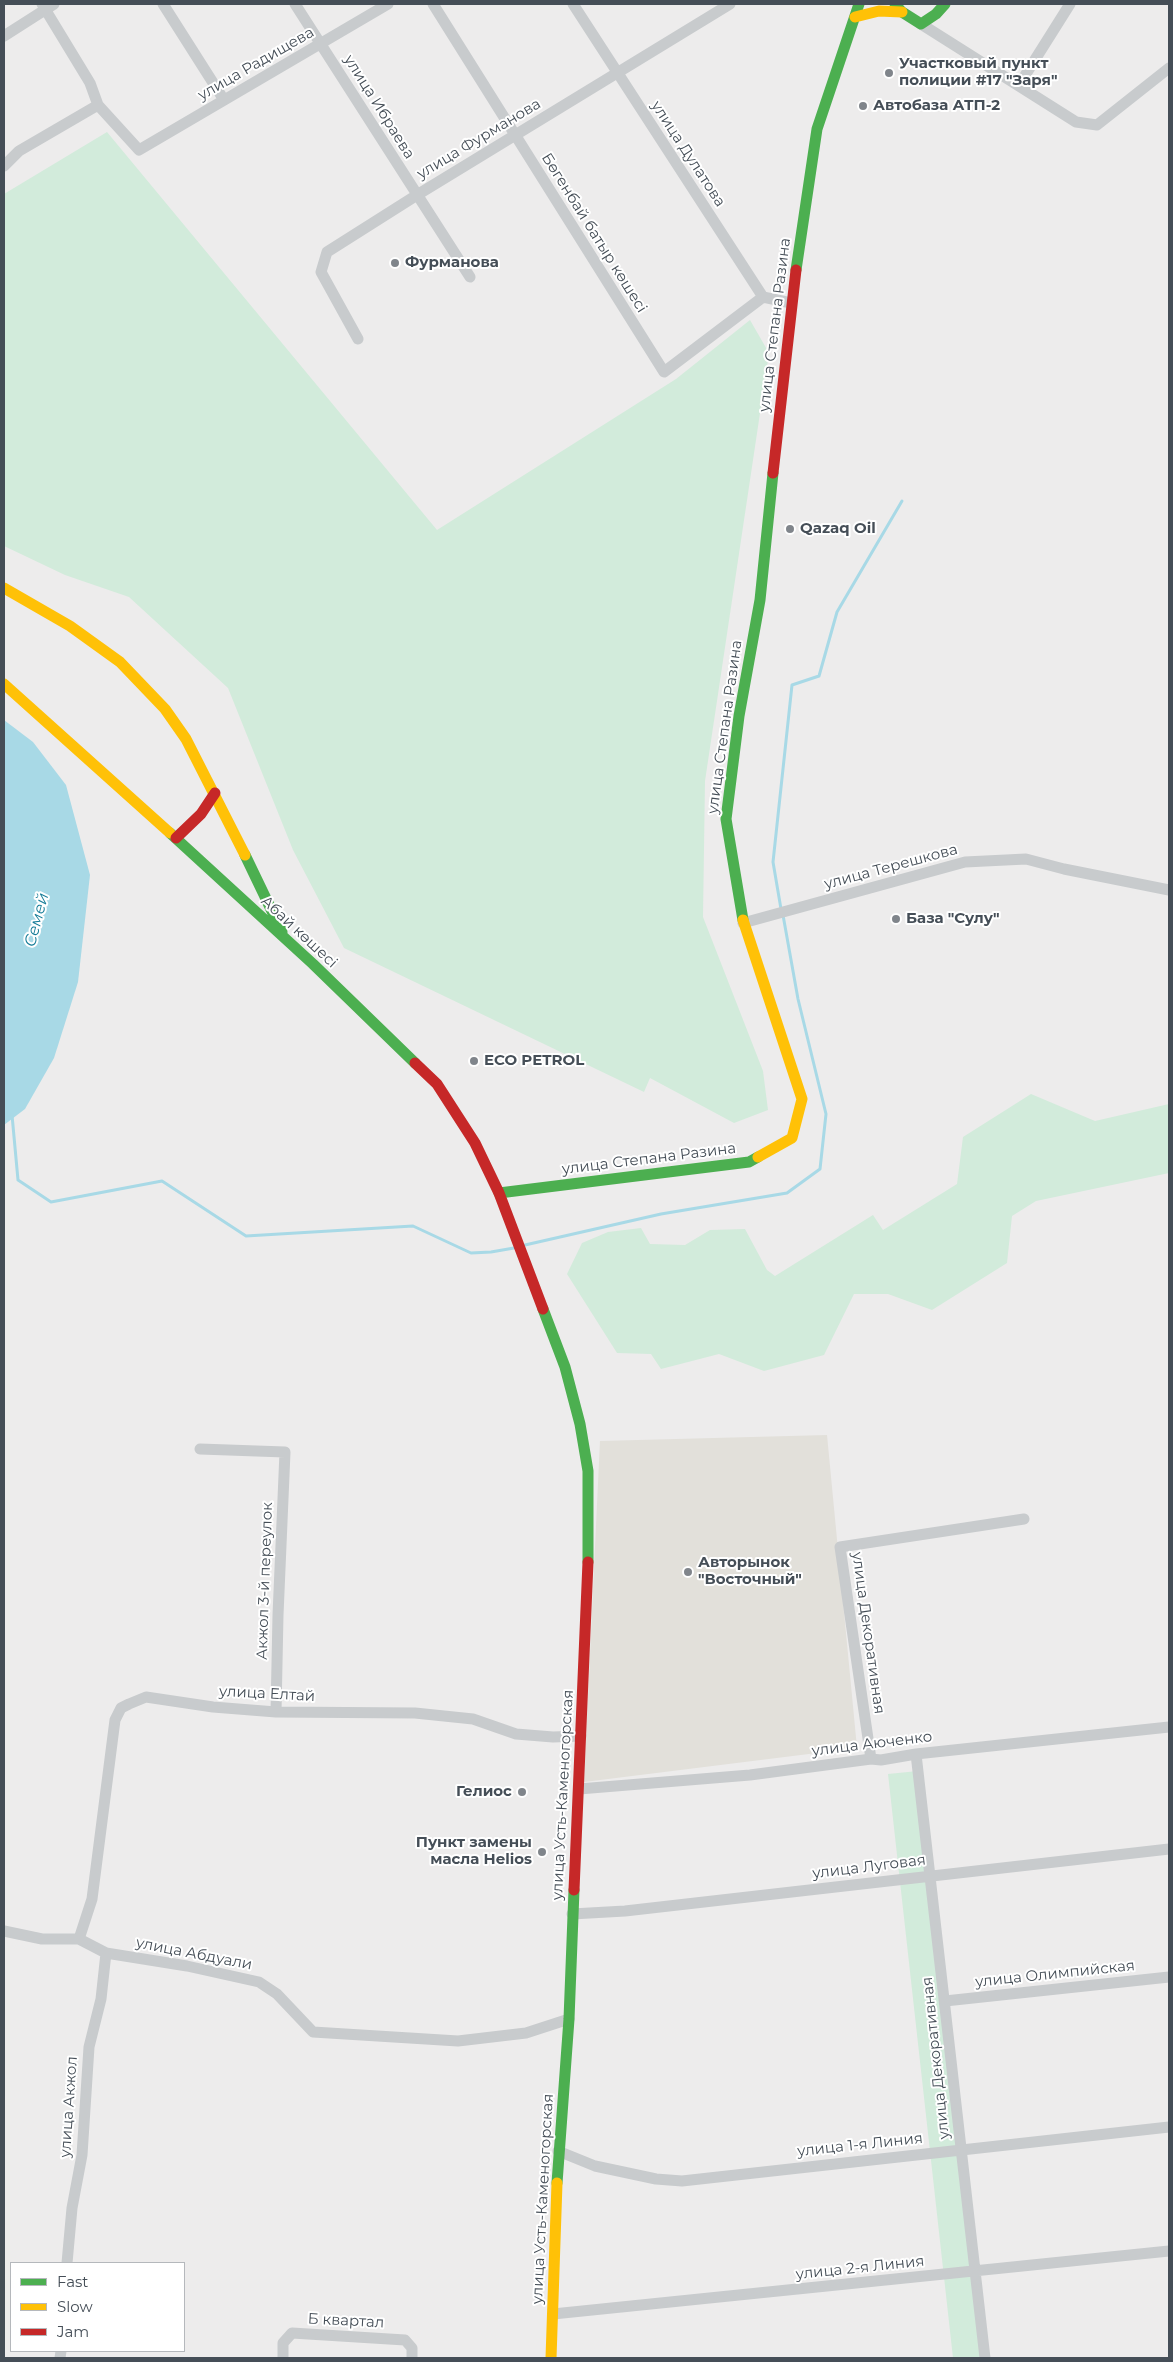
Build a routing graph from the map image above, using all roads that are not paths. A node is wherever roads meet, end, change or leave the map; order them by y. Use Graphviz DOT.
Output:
graph roads {
  1 [pos="163,4"];
  2 [pos="296,4"];
  3 [pos="388,4"];
  4 [pos="432,4"];
  5 [pos="573,4"];
  6 [pos="730,4"];
  7 [pos="859,4"];
  8 [pos="945,4"];
  9 [pos="1070,4"];
  10 [pos="47,5"];
  11 [pos="899,8"];
  12 [pos="855,16"];
  13 [pos="921,24"];
  14 [pos="4,36"];
  15 [pos="321,44"];
  16 [pos="1169,68"];
  17 [pos="617,73"];
  18 [pos="1019,85"];
  19 [pos="224,100"];
  20 [pos="98,105"];
  21 [pos="514,136"];
  22 [pos="4,166"];
  23 [pos="417,195"];
  24 [pos="470,277"];
  25 [pos="764,297"];
  26 [pos="791,303"];
  27 [pos="358,339"];
  28 [pos="4,588"];
  29 [pos="4,684"];
  30 [pos="215,793"];
  31 [pos="176,838"];
  32 [pos="1169,890"];
  33 [pos="743,923"];
  34 [pos="286,941"];
  35 [pos="499,1193"];
  36 [pos="517,1244"];
  37 [pos="200,1449"];
  38 [pos="1024,1519"];
  39 [pos="276,1712"];
  40 [pos="1169,1727"];
  41 [pos="581,1736"];
  42 [pos="916,1754"];
  43 [pos="871,1759"];
  44 [pos="579,1789"];
  45 [pos="1169,1849"];
  46 [pos="930,1875"];
  47 [pos="572,1914"];
  48 [pos="4,1931"];
  49 [pos="79,1939"];
  50 [pos="106,1953"];
  51 [pos="1169,1977"];
  52 [pos="945,2001"];
  53 [pos="569,2019"];
  54 [pos="1169,2127"];
  55 [pos="961,2149"];
  56 [pos="558,2151"];
  57 [pos="1169,2251"];
  58 [pos="66,2262"];
  59 [pos="975,2272"];
  60 [pos="553,2314"];
  61 [pos="283,2358"];
  62 [pos="412,2358"];
  63 [pos="550,2358"];
  64 [pos="985,2358"];
  1 -- 19 [label="street"];
  2 -- 15 [label="street, улица Ибраева"];
  3 -- 15 [label="street, улица Радищева"];
  4 -- 21 [label="street, Бөгенбай батыр көшесі"];
  5 -- 17 [label="street, улица Дулатова"];
  6 -- 17 [label="street, улица Фурманова"];
  7 -- 12 [label="main road, улица Степана Разина"];
  8 -- 13 [label="main road"];
  9 -- 18 [label="street"];
  10 -- 14 [label="street"];
  10 -- 20 [label="street"];
  11 -- 12 [label="main road"];
  11 -- 13 [label="main road"];
  12 -- 26 [label="main road, улица Степана Разина"];
  13 -- 18 [label="street"];
  15 -- 19 [label="street, улица Радищева"];
  15 -- 23 [label="street, улица Ибраева"];
  16 -- 18 [label="street"];
  17 -- 21 [label="street, улица Фурманова"];
  17 -- 25 [label="street, улица Дулатова"];
  19 -- 20 [label="street, улица Радищева"];
  20 -- 22 [label="street"];
  21 -- 23 [label="street, улица Фурманова"];
  21 -- 25 [label="street, Бөгенбай батыр көшесі"];
  23 -- 24 [label="street, улица Ибраева"];
  23 -- 27 [label="street, улица Фурманова"];
  25 -- 26 [label="street"];
  26 -- 33 [label="main road, улица Степана Разина"];
  28 -- 30 [label="main road"];
  29 -- 31 [label="main road, Абай көшесі"];
  30 -- 31 [label="main road"];
  30 -- 34 [label="main road"];
  31 -- 34 [label="main road, Абай көшесі"];
  32 -- 33 [label="street, улица Терешкова"];
  33 -- 35 [label="main road, улица Степана Разина"];
  34 -- 35 [label="main road, Абай көшесі"];
  35 -- 36 [label="main road, Абай көшесі"];
  36 -- 41 [label="main road, улица Усть-Каменогорская"];
  37 -- 39 [label="street, Акжол 3-й переулок"];
  38 -- 43 [label="street, улица Декоративная"];
  39 -- 41 [label="street, улица Елтай"];
  39 -- 49 [label="street, улица Елтай"];
  40 -- 42 [label="street, улица Аюченко"];
  41 -- 44 [label="main road, улица Усть-Каменогорская"];
  42 -- 43 [label="street, улица Аюченко"];
  42 -- 46 [label="street, улица Декоративная"];
  43 -- 44 [label="street, улица Аюченко"];
  44 -- 47 [label="main road, улица Усть-Каменогорская"];
  45 -- 46 [label="street, улица Луговая"];
  46 -- 47 [label="street, улица Луговая"];
  46 -- 52 [label="street, улица Декоративная"];
  47 -- 53 [label="main road, улица Усть-Каменогорская"];
  48 -- 49 [label="street, улица Абдуали"];
  49 -- 50 [label="street, улица Абдуали"];
  50 -- 53 [label="street, улица Абдуали"];
  50 -- 58 [label="street, улица Акжол"];
  51 -- 52 [label="street, улица Олимпийская"];
  52 -- 55 [label="street, улица Декоративная"];
  53 -- 56 [label="main road, улица Усть-Каменогорская"];
  54 -- 55 [label="street, улица 1-я Линия"];
  55 -- 56 [label="street, улица 1-я Линия"];
  55 -- 59 [label="street, улица Декоративная"];
  56 -- 60 [label="main road, улица Усть-Каменогорская"];
  57 -- 59 [label="street, улица 2-я Линия"];
  59 -- 60 [label="street, улица 2-я Линия"];
  59 -- 64 [label="street, улица Декоративная"];
  60 -- 63 [label="main road, улица Усть-Каменогорская"];
  61 -- 62 [label="street, Б квартал"];
}
